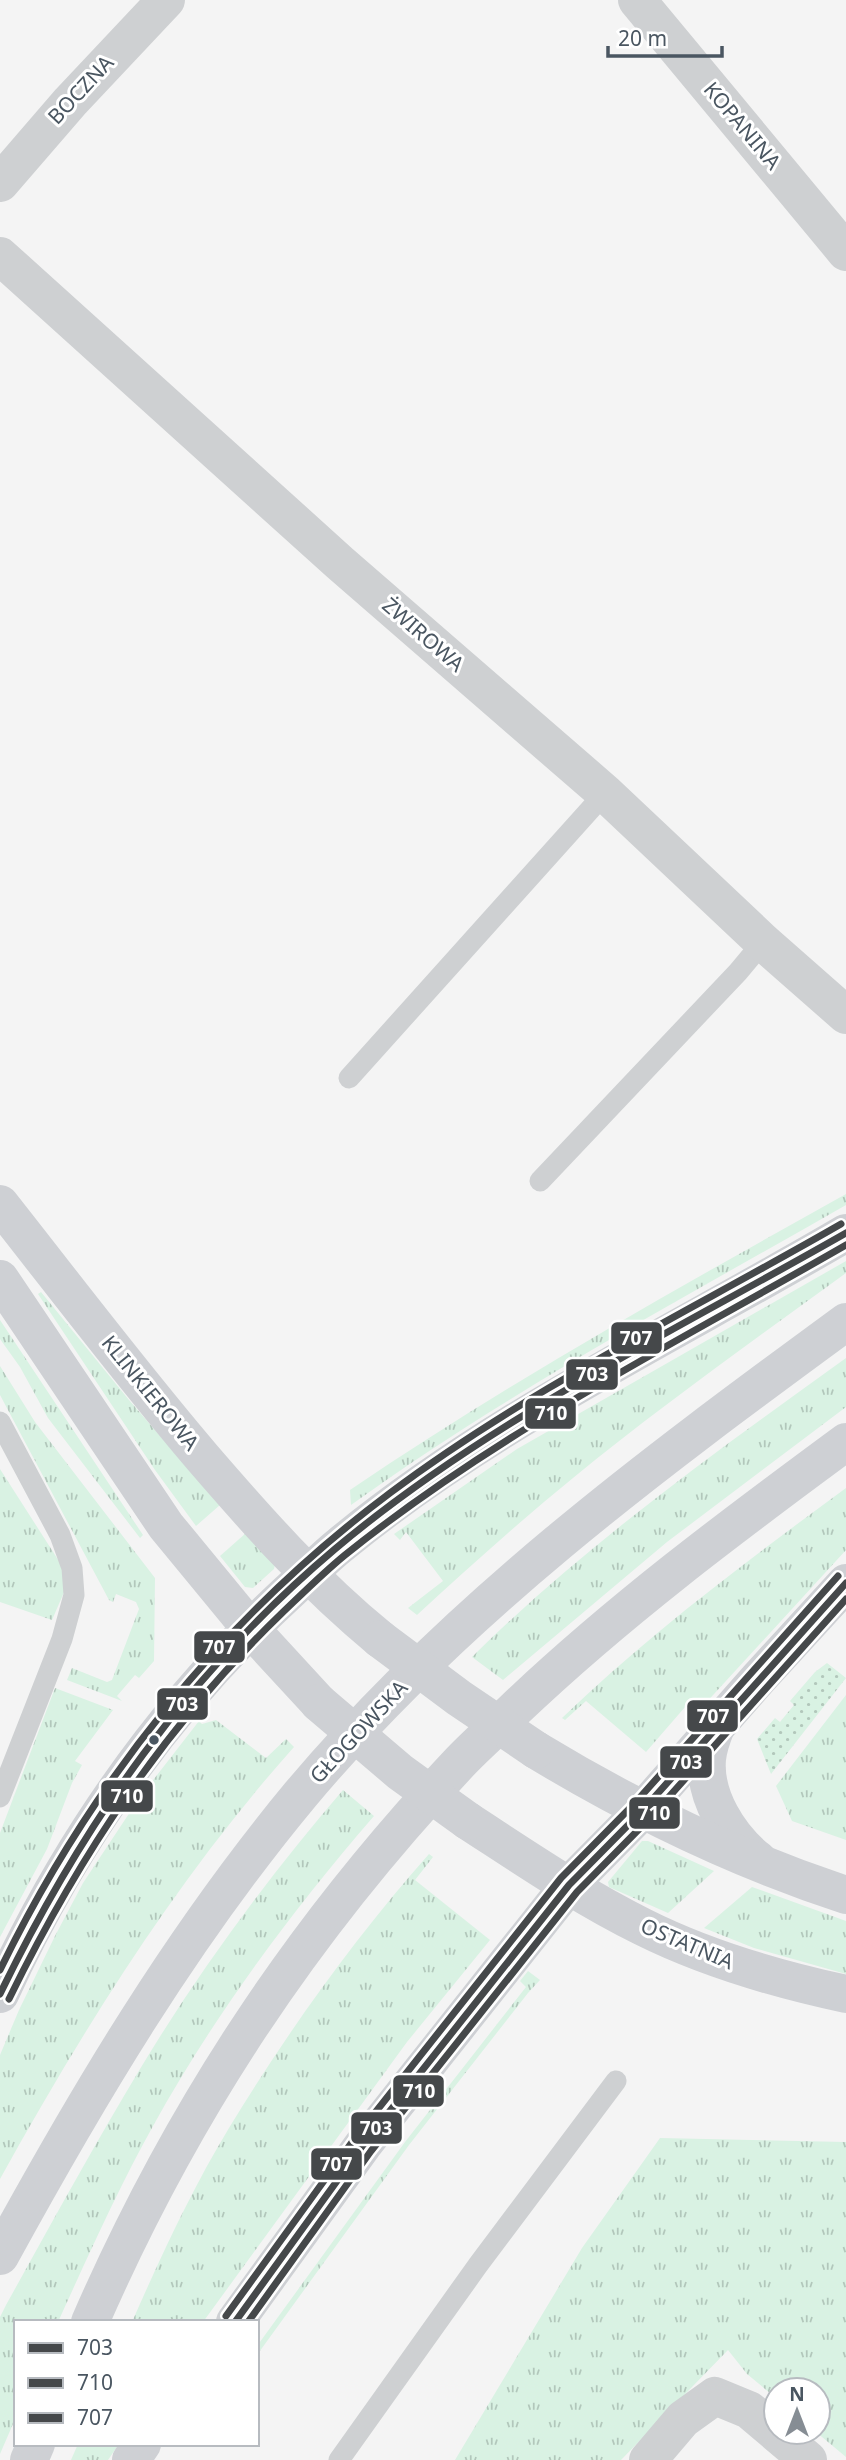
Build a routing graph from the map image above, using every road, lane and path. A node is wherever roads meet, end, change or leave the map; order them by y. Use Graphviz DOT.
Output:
graph roads {
  1 [pos="166,0"];
  2 [pos="637,0"];
  3 [pos="0,183"];
  4 [pos="846,252"];
  5 [pos="0,256"];
  6 [pos="605,793"];
  7 [pos="763,942"];
  8 [pos="846,1015"];
  9 [pos="349,1078"];
  10 [pos="540,1181"];
  11 [pos="0,1204"];
  12 [pos="846,1233"];
  13 [pos="0,1279"];
  14 [pos="846,1322"];
  15 [pos="0,1422"];
  16 [pos="846,1442"];
  17 [pos="308,1575"];
  18 [pos="846,1583"];
  19 [pos="830,1610"];
  20 [pos="250,1628"];
  21 [pos="716,1727"];
  22 [pos="0,1797"];
  23 [pos="642,1811"];
  24 [pos="775,1870"];
  25 [pos="569,1885"];
  26 [pos="846,1895"];
  27 [pos="0,1994"];
  28 [pos="846,1994"];
  29 [pos="616,2081"];
  30 [pos="0,2256"];
  31 [pos="91,2320"];
  32 [pos="236,2320"];
  33 [pos="339,2460"];
  34 [pos="648,2460"];
  35 [pos="808,2460"];
  1 -- 3 [label="street, BOCZNA"];
  2 -- 4 [label="street, KOPANINA"];
  5 -- 6 [label="street, ŻWIROWA"];
  6 -- 7 [label="street, ŻWIROWA"];
  6 -- 9 [label="lane"];
  7 -- 8 [label="street, ŻWIROWA"];
  7 -- 10 [label="lane"];
  11 -- 17 [label="street, KLINKIEROWA"];
  12 -- 17 [label="street"];
  13 -- 20 [label="street"];
  14 -- 30 [label="street, GŁOGOWSKA"];
  15 -- 22 [label="lane"];
  16 -- 31 [label="street"];
  17 -- 20 [label="street"];
  17 -- 23 [label="street, bridge"];
  18 -- 19 [label="street"];
  19 -- 21 [label="street"];
  20 -- 25 [label="street, OSTATNIA, bridge"];
  20 -- 27 [label="street"];
  21 -- 23 [label="street"];
  21 -- 24 [label="street"];
  23 -- 24 [label="street"];
  23 -- 25 [label="street"];
  24 -- 26 [label="street"];
  25 -- 28 [label="street, OSTATNIA"];
  25 -- 32 [label="street"];
  29 -- 33 [label="lane"];
  34 -- 35 [label="street"];
}
